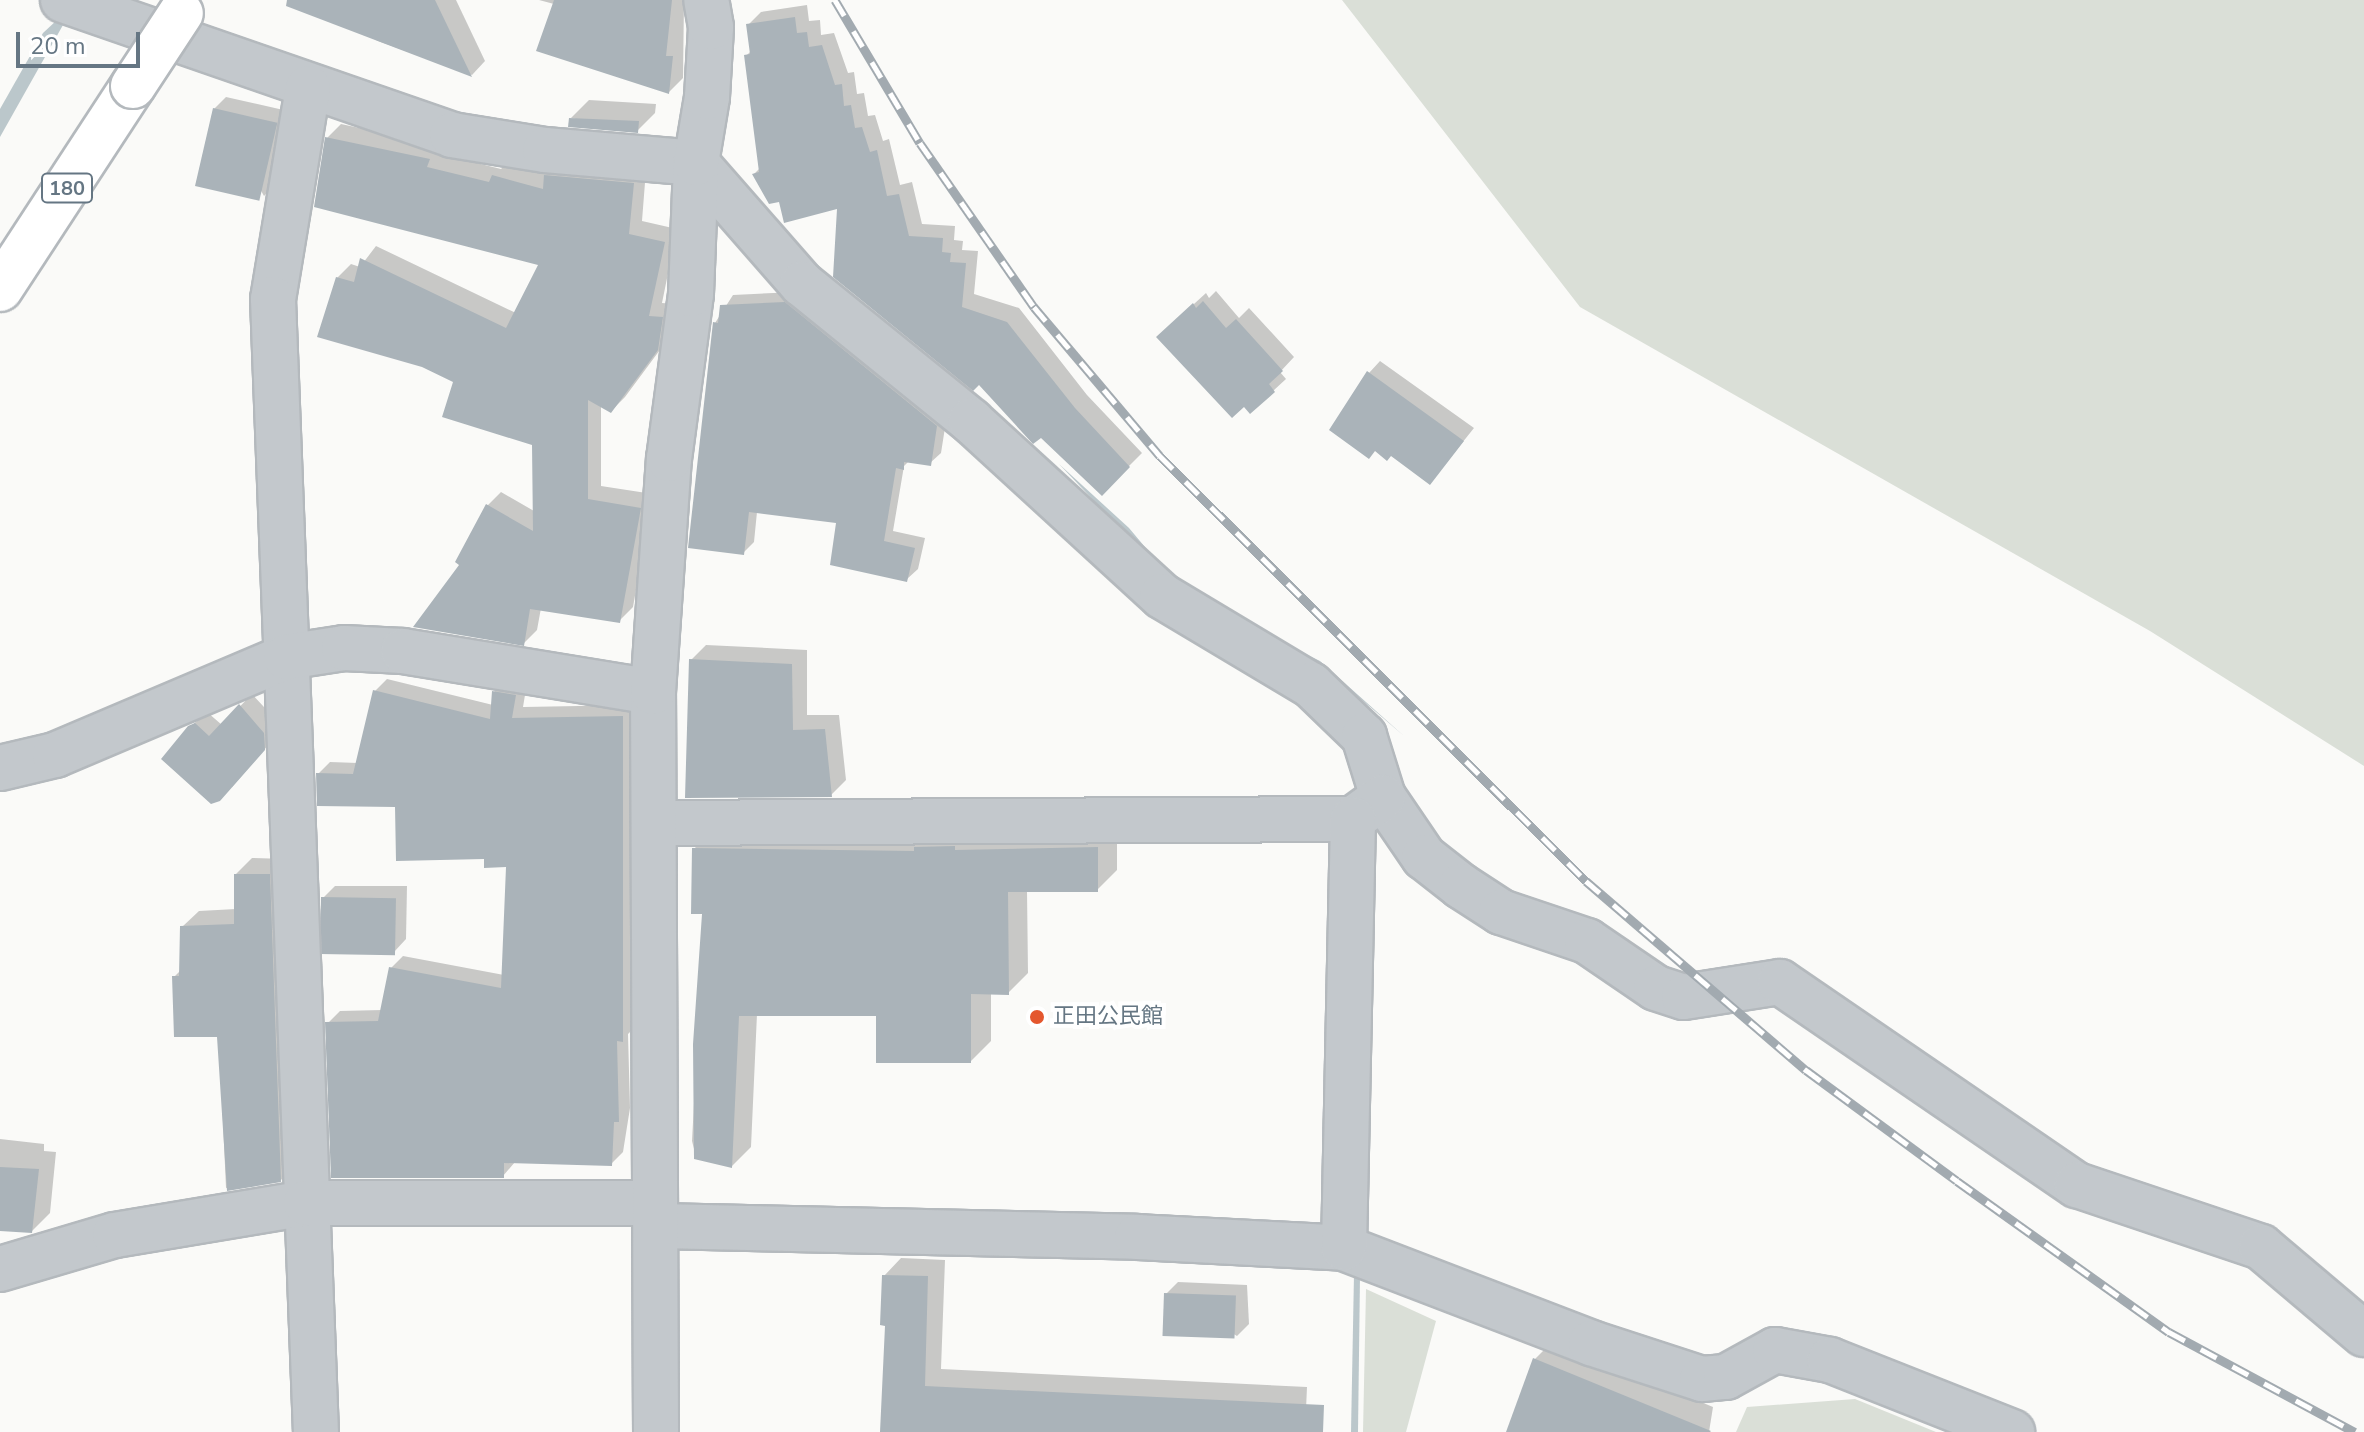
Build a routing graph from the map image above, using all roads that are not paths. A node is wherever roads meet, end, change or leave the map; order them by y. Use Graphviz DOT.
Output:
graph roads {
  1 [pos="63,0"];
  2 [pos="706,0"];
  3 [pos="185,7"];
  4 [pos="308,88"];
  5 [pos="696,163"];
  6 [pos="0,289"];
  7 [pos="286,657"];
  8 [pos="653,692"];
  9 [pos="0,768"];
  10 [pos="1368,808"];
  11 [pos="654,823"];
  12 [pos="306,1203"];
  13 [pos="656,1215"];
  14 [pos="1344,1248"];
  15 [pos="0,1269"];
  16 [pos="2364,1334"];
  17 [pos="316,1432"];
  18 [pos="656,1432"];
  19 [pos="2012,1432"];
  1 -- 4 [label="street"];
  2 -- 5 [label="street"];
  3 -- 6 [label="highway, 180, bridge"];
  4 -- 5 [label="street"];
  4 -- 7 [label="street"];
  5 -- 8 [label="street"];
  5 -- 10 [label="street"];
  7 -- 8 [label="street"];
  7 -- 9 [label="street"];
  7 -- 12 [label="street"];
  8 -- 11 [label="street"];
  10 -- 11 [label="street"];
  10 -- 14 [label="street"];
  10 -- 16 [label="street"];
  11 -- 13 [label="street"];
  12 -- 13 [label="street"];
  12 -- 15 [label="street"];
  12 -- 17 [label="street"];
  13 -- 14 [label="street"];
  13 -- 18 [label="street"];
  14 -- 19 [label="street"];
}
